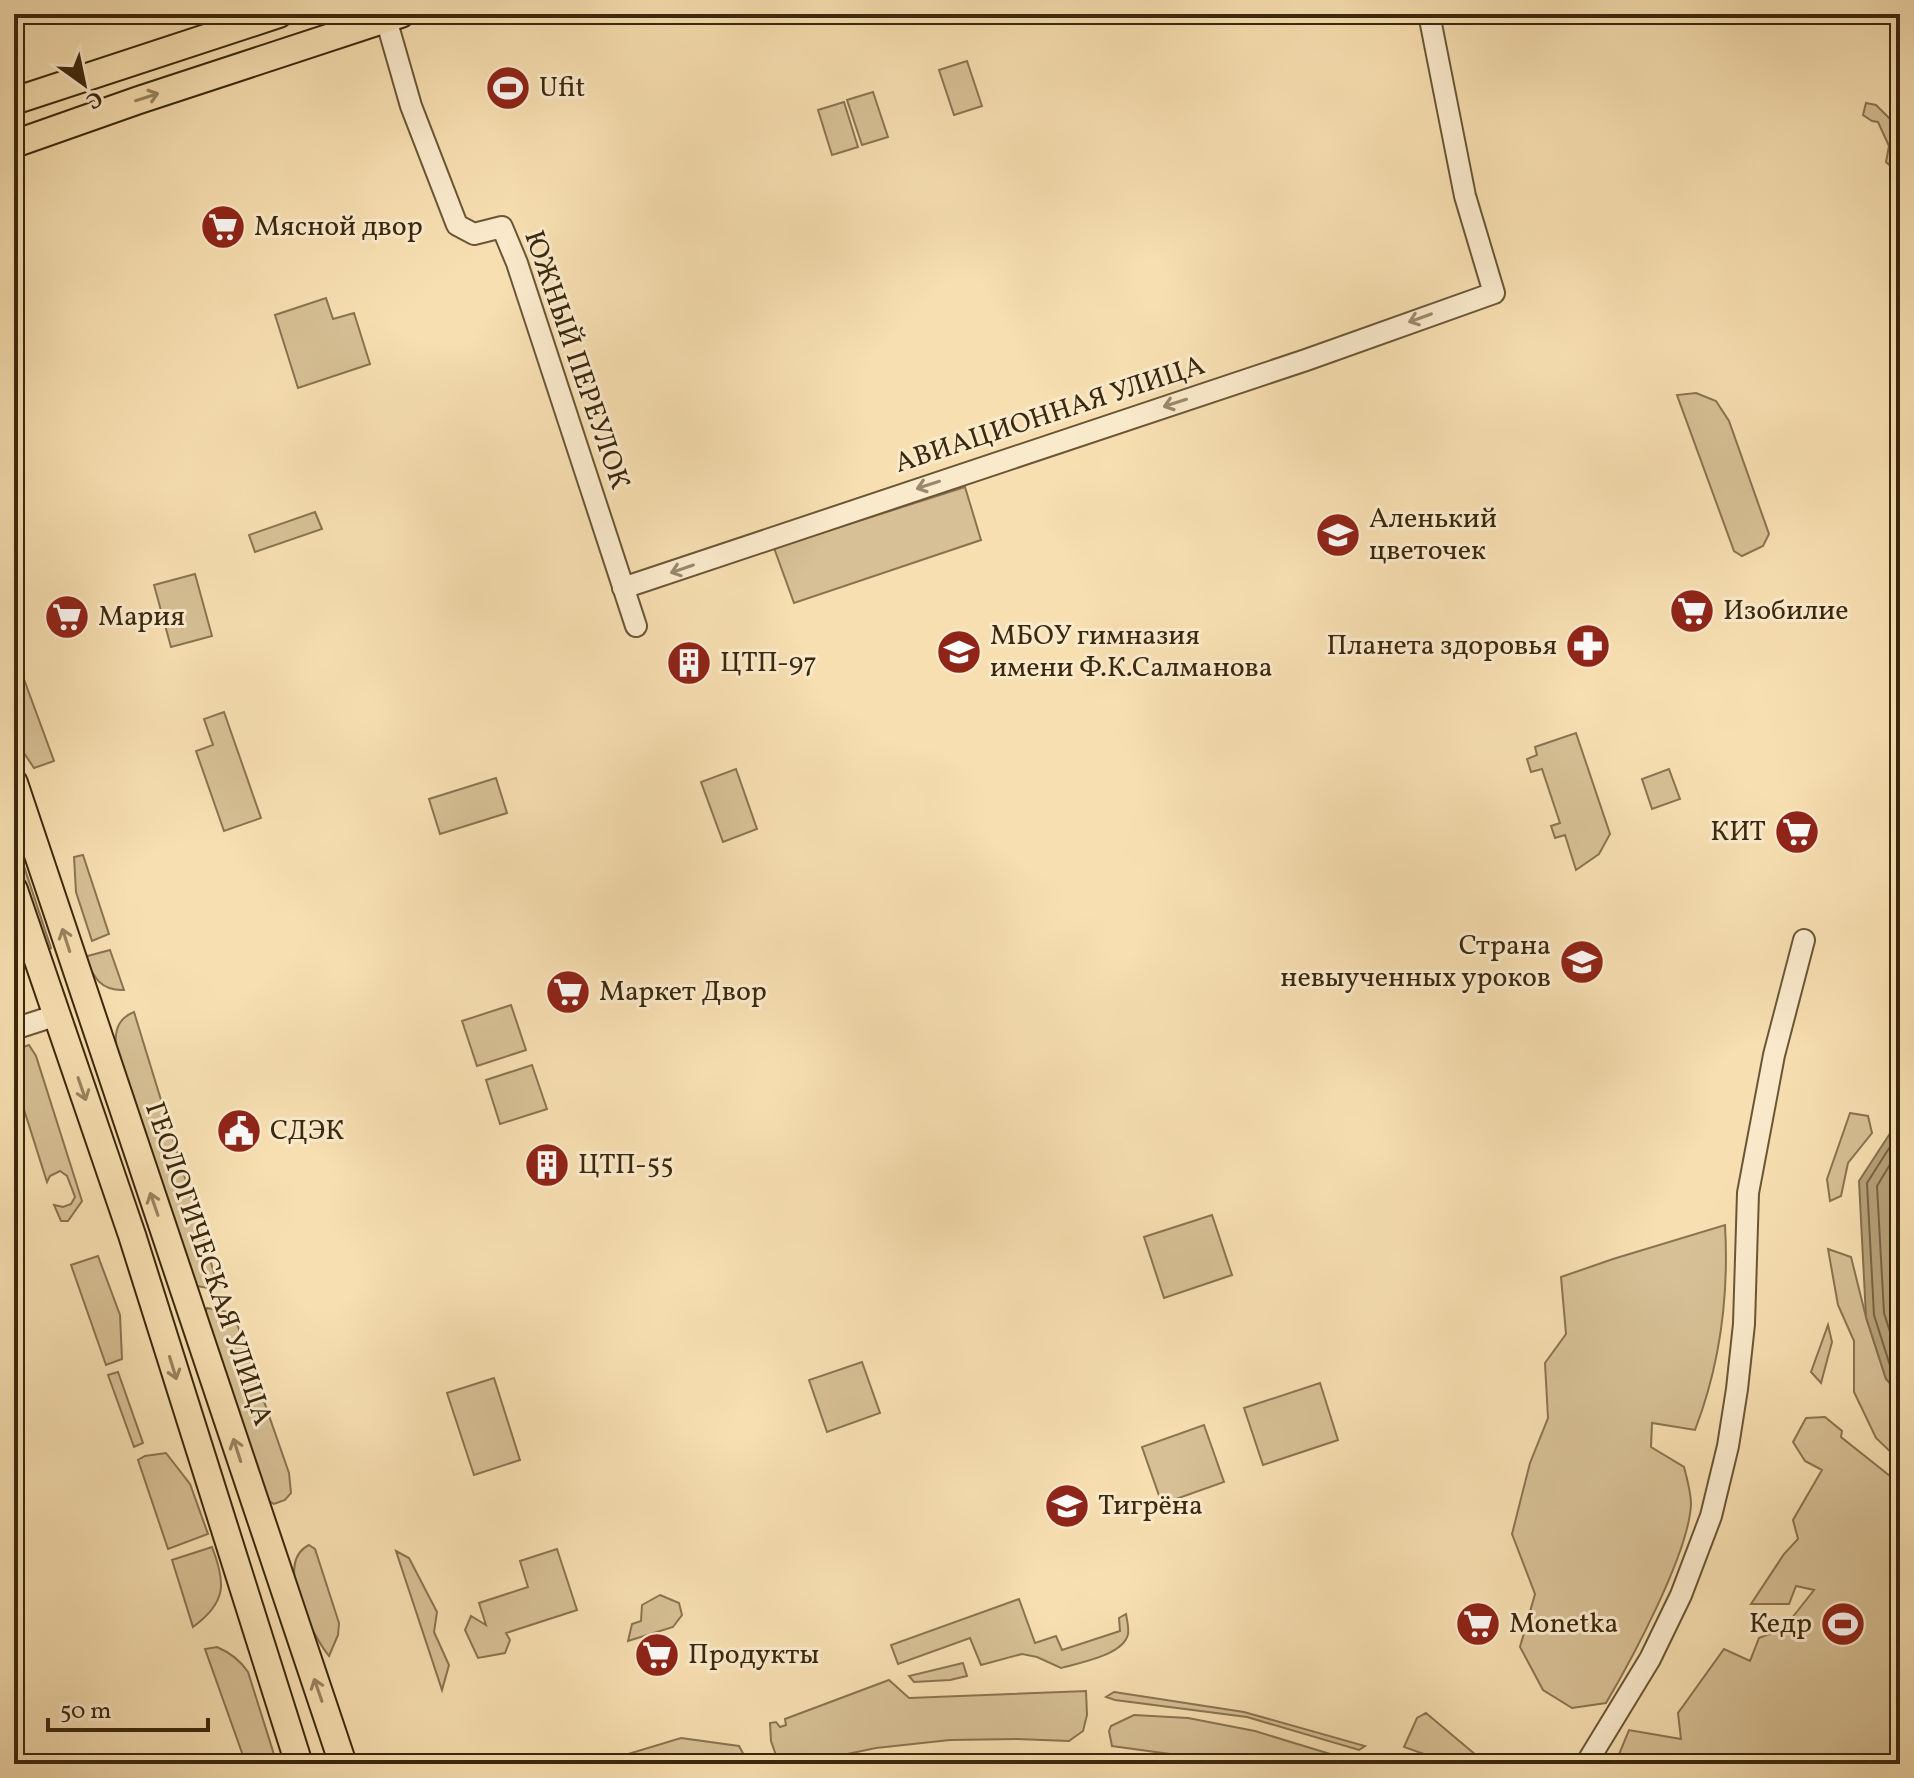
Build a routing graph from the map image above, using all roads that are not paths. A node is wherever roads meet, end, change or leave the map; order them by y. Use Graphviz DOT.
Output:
graph roads {
  1 [pos="279,14"];
  2 [pos="1429,14"];
  3 [pos="394,16"];
  4 [pos="14,101"];
  5 [pos="14,144"];
  6 [pos="623,588"];
  7 [pos="636,626"];
  8 [pos="14,783"];
  9 [pos="14,890"];
  10 [pos="1804,940"];
  11 [pos="57,1015"];
  12 [pos="14,1029"];
  13 [pos="299,1764"];
  14 [pos="343,1764"];
  15 [pos="1586,1764"];
  1 -- 4 [label="main road"];
  2 -- 6 [label="street, АВИАЦИОННАЯ УЛИЦА, one-way"];
  5 -- 3 [label="main road, one-way"];
  3 -- 6 [label="street, ЮЖНЫЙ ПЕРЕУЛОК"];
  6 -- 7 [label="street, ЮЖНЫЙ ПЕРЕУЛОК"];
  14 -- 8 [label="main road, ГЕОЛОГИЧЕСКАЯ УЛИЦА, one-way"];
  9 -- 11 [label="main road"];
  10 -- 15 [label="street"];
  11 -- 12 [label="street"];
  11 -- 13 [label="main road, one-way"];
}
